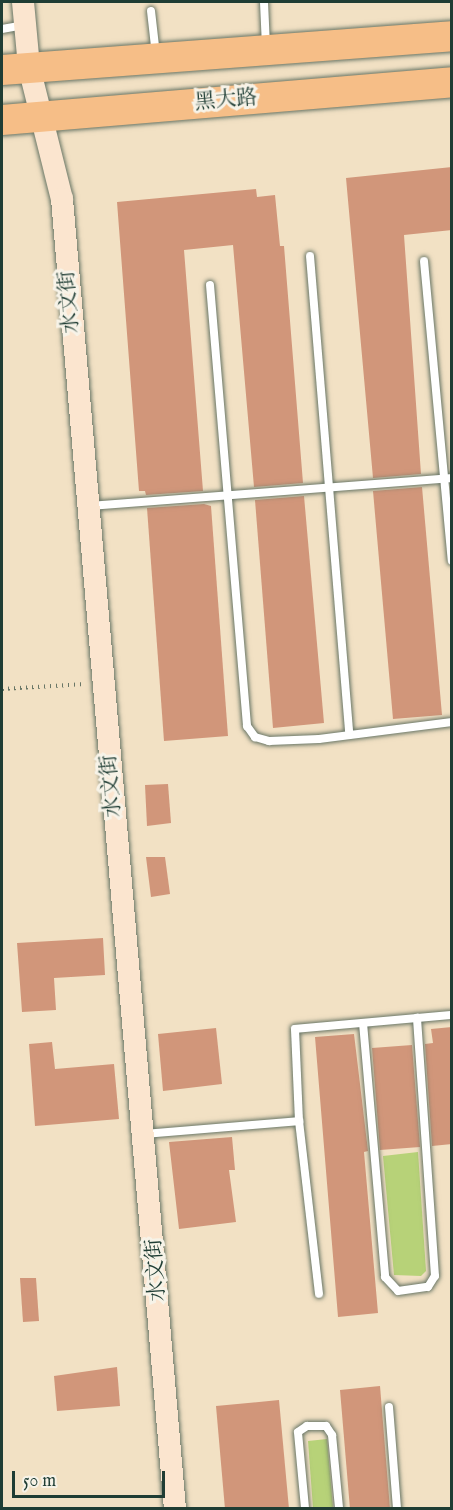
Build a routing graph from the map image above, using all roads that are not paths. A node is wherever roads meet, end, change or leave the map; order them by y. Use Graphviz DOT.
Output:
graph roads {
  1 [pos="23,2"];
  2 [pos="264,2"];
  3 [pos="151,10"];
  4 [pos="25,25"];
  5 [pos="2,29"];
  6 [pos="452,36"];
  7 [pos="266,50"];
  8 [pos="156,58"];
  9 [pos="15,69"];
  10 [pos="452,82"];
  11 [pos="43,116"];
  12 [pos="2,120"];
  13 [pos="310,256"];
  14 [pos="424,261"];
  15 [pos="210,285"];
  16 [pos="448,479"];
  17 [pos="327,486"];
  18 [pos="230,494"];
  19 [pos="87,507"];
  20 [pos="452,561"];
  21 [pos="452,722"];
  22 [pos="349,734"];
  23 [pos="452,1015"];
  24 [pos="417,1018"];
  25 [pos="363,1023"];
  26 [pos="299,1121"];
  27 [pos="145,1134"];
  28 [pos="319,1294"];
  29 [pos="389,1407"];
  30 [pos="175,1509"];
  31 [pos="305,1509"];
  32 [pos="339,1509"];
  33 [pos="397,1509"];
  1 -- 4 [label="street, 水文街"];
  2 -- 7 [label="lane"];
  3 -- 8 [label="lane"];
  4 -- 5 [label="lane"];
  4 -- 9 [label="street, 水文街"];
  6 -- 7 [label="highway"];
  7 -- 8 [label="highway"];
  8 -- 9 [label="highway"];
  9 -- 11 [label="street, 水文街"];
  10 -- 11 [label="highway, 黑大路"];
  11 -- 12 [label="highway, 黑大路"];
  11 -- 19 [label="street, 水文街"];
  13 -- 17 [label="lane"];
  14 -- 16 [label="lane"];
  15 -- 18 [label="lane"];
  16 -- 17 [label="lane"];
  16 -- 20 [label="lane"];
  17 -- 18 [label="lane"];
  17 -- 22 [label="lane"];
  18 -- 19 [label="lane"];
  18 -- 22 [label="lane"];
  19 -- 27 [label="street, 水文街"];
  21 -- 22 [label="lane"];
  23 -- 24 [label="lane"];
  24 -- 25 [label="lane"];
  24 -- 25 [label="lane"];
  25 -- 26 [label="lane"];
  26 -- 27 [label="lane"];
  26 -- 28 [label="lane"];
  27 -- 30 [label="street, 水文街"];
  29 -- 33 [label="lane"];
  31 -- 32 [label="lane"];
}
